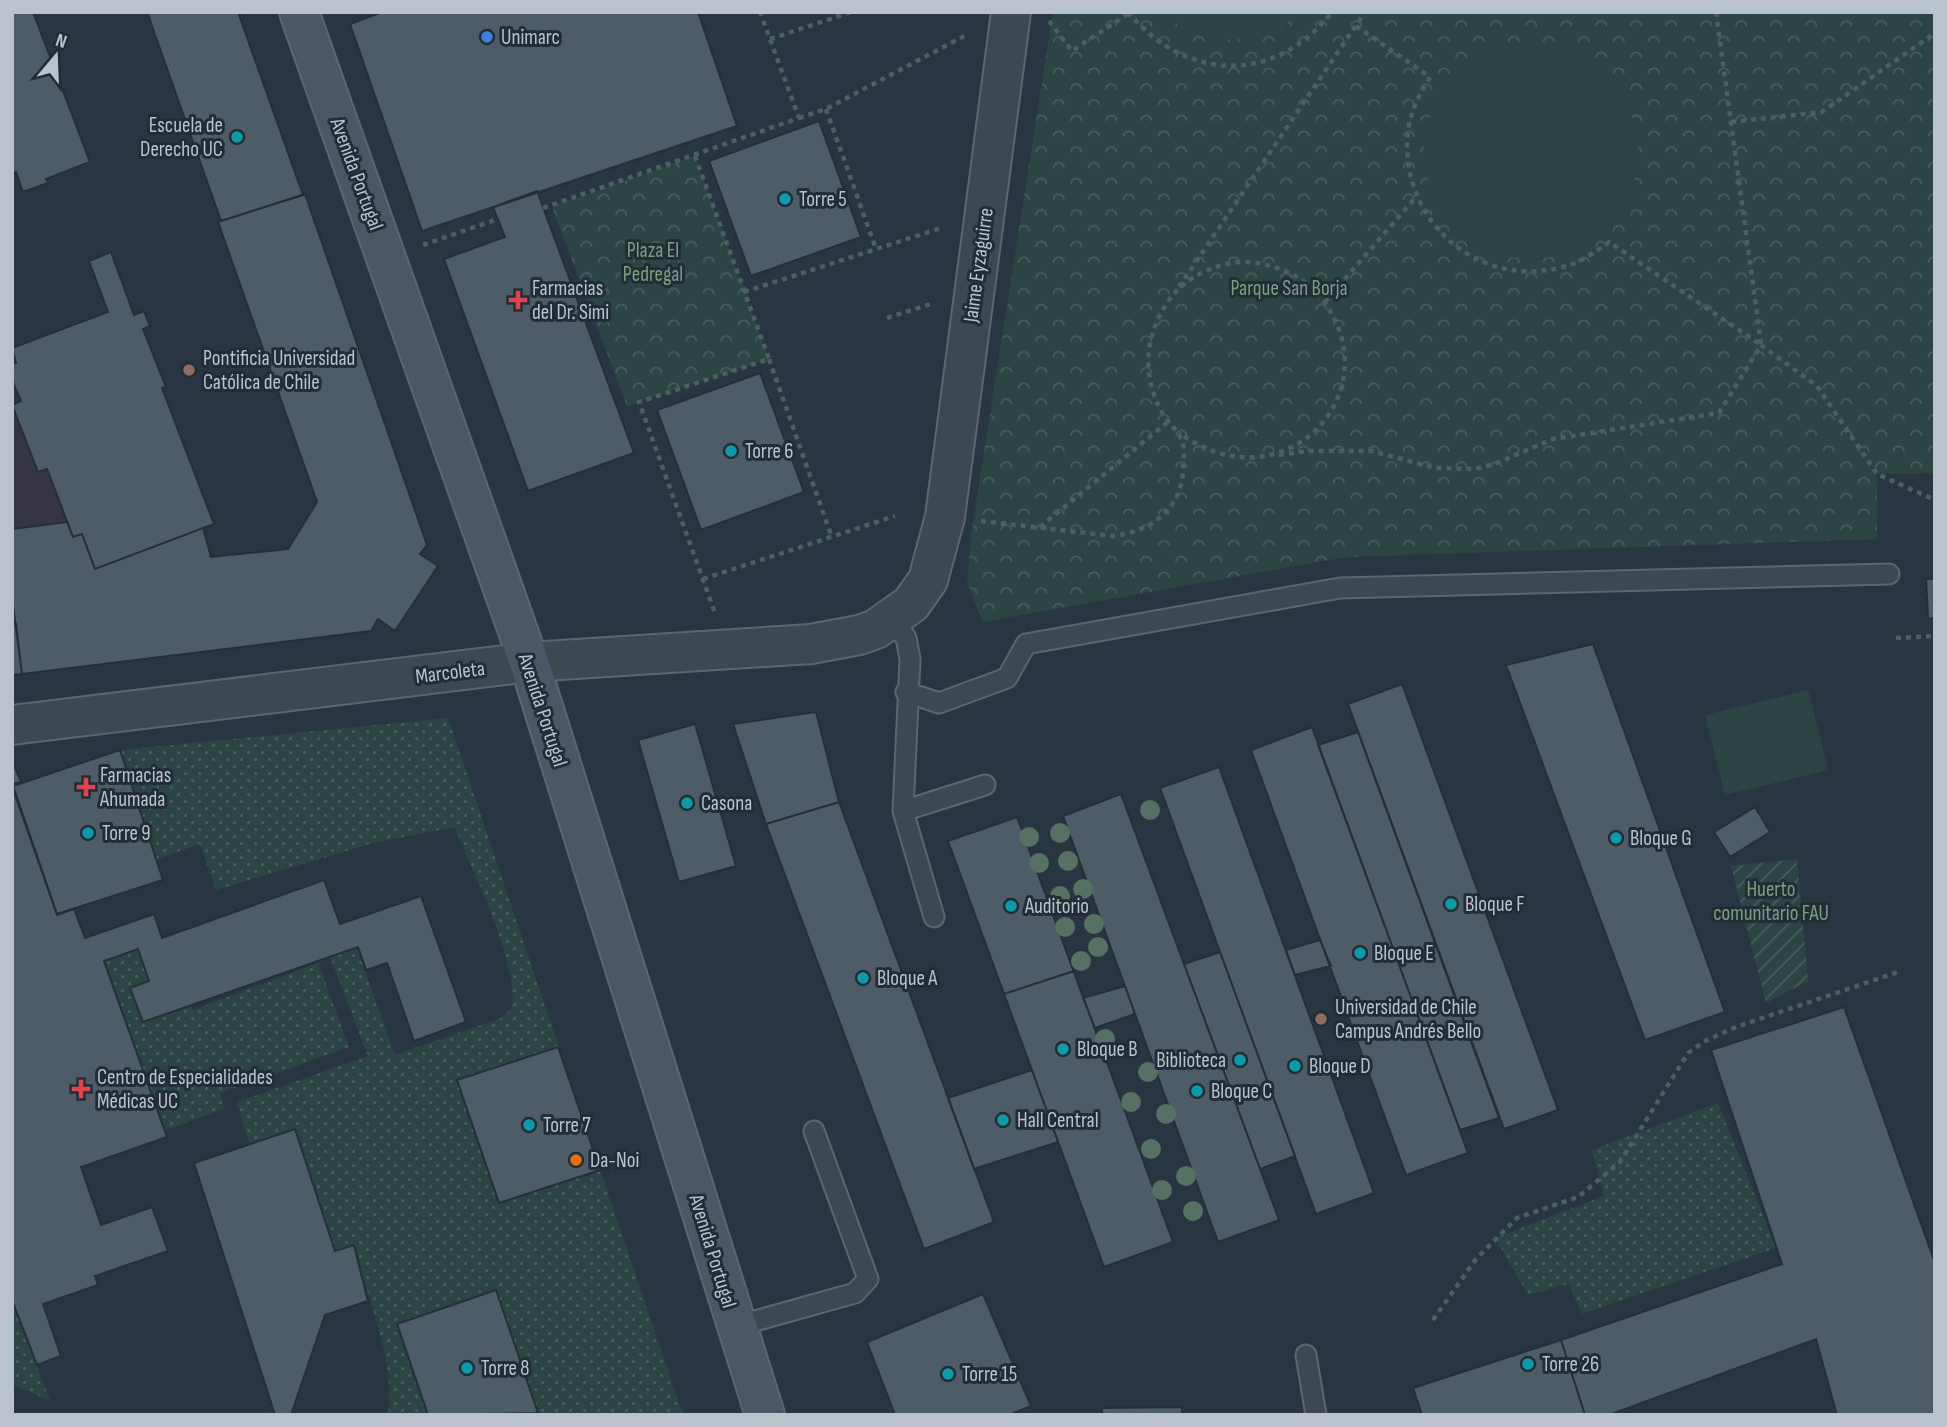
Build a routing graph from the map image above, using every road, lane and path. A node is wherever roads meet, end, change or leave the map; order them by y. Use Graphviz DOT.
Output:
graph roads {
  1 [pos="299,12"];
  2 [pos="760,12"];
  3 [pos="851,12"];
  4 [pos="1332,12"];
  5 [pos="1366,12"];
  6 [pos="1716,12"];
  7 [pos="1128,13"];
  8 [pos="1029,14"];
  9 [pos="1356,26"];
  10 [pos="972,32"];
  11 [pos="1935,33"];
  12 [pos="770,39"];
  13 [pos="826,109"];
  14 [pos="799,118"];
  15 [pos="1731,122"];
  16 [pos="695,156"];
  17 [pos="1416,197"];
  18 [pos="543,208"];
  19 [pos="985,214"];
  20 [pos="498,219"];
  21 [pos="418,247"];
  22 [pos="876,249"];
  23 [pos="1176,291"];
  24 [pos="744,292"];
  25 [pos="1325,302"];
  26 [pos="1761,345"];
  27 [pos="768,359"];
  28 [pos="1169,421"];
  29 [pos="1179,433"];
  30 [pos="1269,457"];
  31 [pos="1935,500"];
  32 [pos="895,516"];
  33 [pos="944,517"];
  34 [pos="1039,528"];
  35 [pos="831,535"];
  36 [pos="1889,573"];
  37 [pos="703,579"];
  38 [pos="891,619"];
  39 [pos="1935,636"];
  40 [pos="1896,638"];
  41 [pos="728,649"];
  42 [pos="529,662"];
  43 [pos="906,692"];
  44 [pos="12,725"];
  45 [pos="985,785"];
  46 [pos="903,811"];
  47 [pos="934,917"];
  48 [pos="1901,971"];
  49 [pos="814,1131"];
  50 [pos="1433,1320"];
  51 [pos="737,1326"];
  52 [pos="1306,1355"];
  53 [pos="765,1415"];
  54 [pos="1316,1415"];
  1 -- 42 [label="main road, Avenida Portugal"];
  2 -- 12 [label="path"];
  3 -- 12 [label="path"];
  4 -- 7 [label="path"];
  5 -- 9 [label="path"];
  6 -- 15 [label="path"];
  7 -- 8 [label="path"];
  8 -- 19 [label="street, Jaime Eyzaguirre"];
  9 -- 17 [label="path"];
  9 -- 23 [label="path"];
  10 -- 13 [label="path"];
  11 -- 15 [label="path"];
  12 -- 14 [label="path"];
  13 -- 14 [label="path"];
  13 -- 22 [label="path"];
  14 -- 16 [label="path"];
  15 -- 26 [label="path"];
  16 -- 18 [label="path"];
  16 -- 24 [label="path"];
  17 -- 25 [label="path"];
  17 -- 26 [label="path"];
  19 -- 22 [label="path"];
  19 -- 33 [label="street, Jaime Eyzaguirre"];
  20 -- 21 [label="path"];
  22 -- 24 [label="path"];
  23 -- 25 [label="path"];
  23 -- 28 [label="path"];
  24 -- 27 [label="path"];
  25 -- 30 [label="path"];
  26 -- 30 [label="path"];
  26 -- 31 [label="path"];
  27 -- 35 [label="path"];
  27 -- 37 [label="path"];
  28 -- 29 [label="path"];
  28 -- 34 [label="path"];
  29 -- 30 [label="path"];
  29 -- 34 [label="path"];
  32 -- 35 [label="path"];
  33 -- 34 [label="path"];
  33 -- 38 [label="street, Marcoleta"];
  35 -- 37 [label="path"];
  36 -- 43 [label="lane"];
  37 -- 41 [label="path"];
  38 -- 41 [label="street, Marcoleta"];
  38 -- 43 [label="lane"];
  39 -- 40 [label="path"];
  41 -- 42 [label="street, Marcoleta"];
  42 -- 44 [label="street, Marcoleta"];
  42 -- 51 [label="main road, Avenida Portugal"];
  43 -- 46 [label="lane"];
  45 -- 46 [label="lane"];
  46 -- 47 [label="lane"];
  48 -- 50 [label="path"];
  49 -- 51 [label="lane"];
  51 -- 53 [label="main road, Avenida Portugal"];
  52 -- 54 [label="lane"];
}
